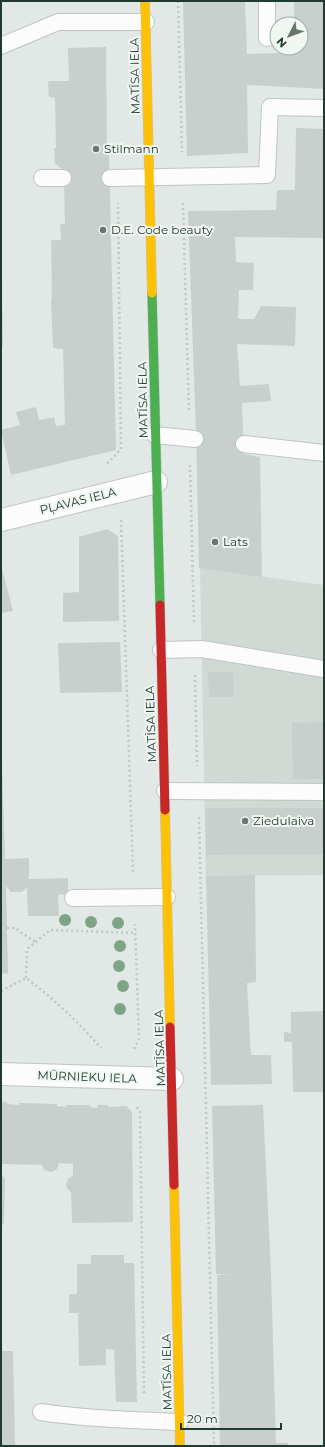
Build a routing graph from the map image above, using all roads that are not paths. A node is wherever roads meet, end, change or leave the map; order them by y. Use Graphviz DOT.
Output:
graph roads {
  1 [pos="145,1"];
  2 [pos="267,1"];
  3 [pos="146,22"];
  4 [pos="267,38"];
  5 [pos="1,46"];
  6 [pos="324,108"];
  7 [pos="114,177"];
  8 [pos="150,177"];
  9 [pos="42,178"];
  10 [pos="63,178"];
  11 [pos="155,435"];
  12 [pos="192,439"];
  13 [pos="244,444"];
  14 [pos="324,453"];
  15 [pos="156,482"];
  16 [pos="1,520"];
  17 [pos="161,650"];
  18 [pos="324,670"];
  19 [pos="165,791"];
  20 [pos="324,792"];
  21 [pos="167,896"];
  22 [pos="74,898"];
  23 [pos="1,1074"];
  24 [pos="172,1080"];
  25 [pos="41,1412"];
  26 [pos="180,1422"];
  27 [pos="180,1446"];
  1 -- 3 [label="street, MATĪSA IELA"];
  2 -- 4 [label="lane"];
  3 -- 5 [label="lane"];
  3 -- 8 [label="street, MATĪSA IELA"];
  6 -- 8 [label="lane"];
  7 -- 8 [label="lane"];
  8 -- 11 [label="street, MATĪSA IELA"];
  9 -- 10 [label="lane"];
  11 -- 12 [label="lane"];
  11 -- 15 [label="street, MATĪSA IELA"];
  13 -- 14 [label="lane"];
  15 -- 16 [label="street, PĻAVAS IELA"];
  15 -- 17 [label="street, MATĪSA IELA"];
  17 -- 18 [label="lane"];
  17 -- 19 [label="street, MATĪSA IELA"];
  19 -- 20 [label="lane"];
  19 -- 21 [label="street, MATĪSA IELA"];
  21 -- 22 [label="lane"];
  21 -- 24 [label="street, MATĪSA IELA"];
  23 -- 24 [label="street, MŪRNIEKU IELA"];
  24 -- 26 [label="street, MATĪSA IELA"];
  25 -- 26 [label="lane"];
  26 -- 27 [label="street, MATĪSA IELA"];
}
